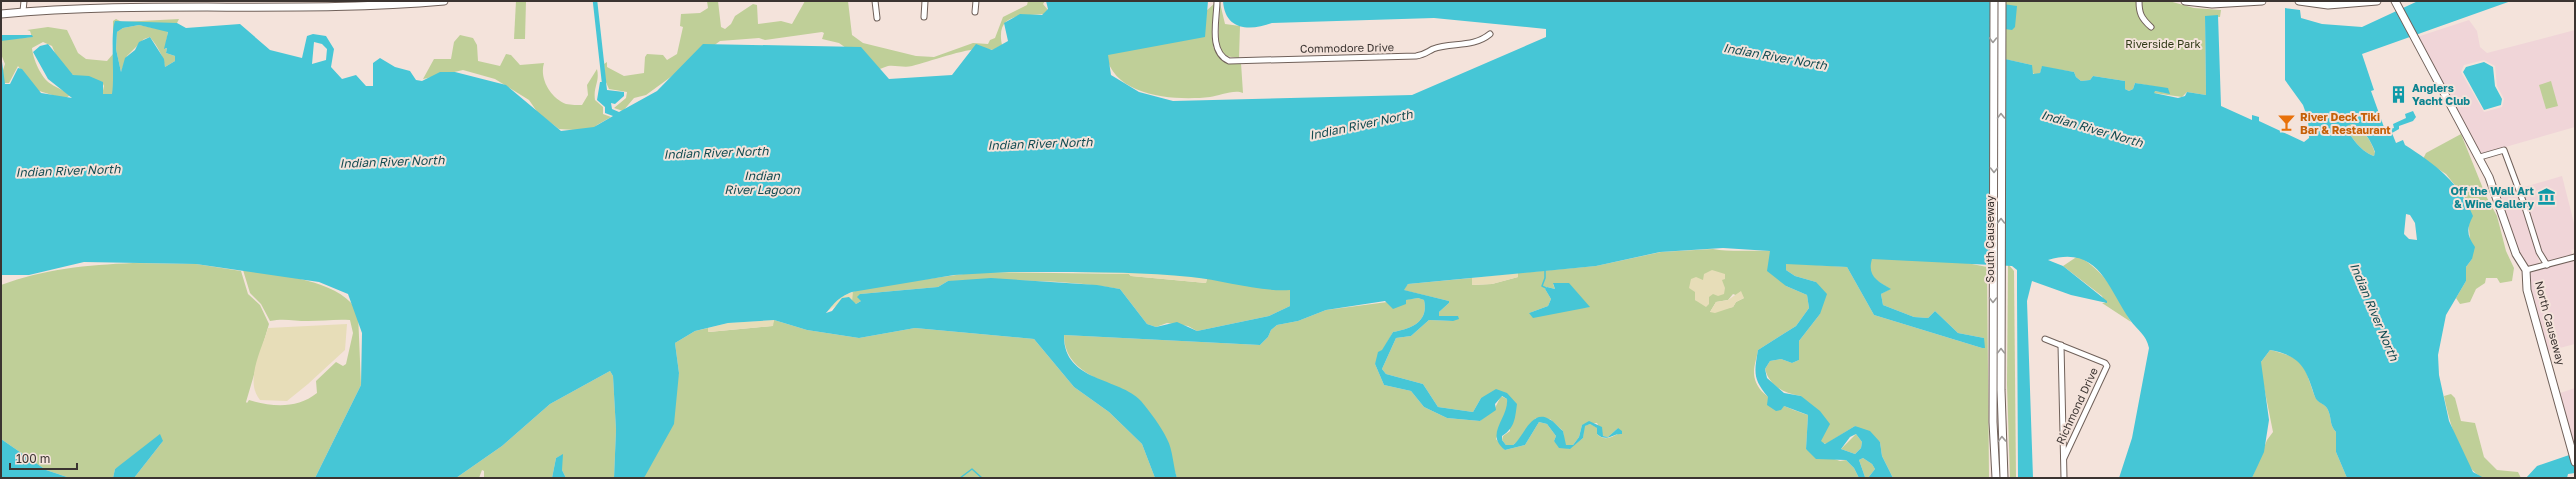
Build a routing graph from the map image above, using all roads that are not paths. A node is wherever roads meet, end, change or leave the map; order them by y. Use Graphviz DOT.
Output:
graph roads {
  1 [pos="24,1"];
  2 [pos="444,1"];
  3 [pos="875,1"];
  4 [pos="925,1"];
  5 [pos="976,1"];
  6 [pos="1217,1"];
  7 [pos="1994,1"];
  8 [pos="2002,1"];
  9 [pos="2139,1"];
  10 [pos="2185,1"];
  11 [pos="2262,1"];
  12 [pos="2299,1"];
  13 [pos="2377,1"];
  14 [pos="2308,2"];
  15 [pos="2212,3"];
  16 [pos="2396,3"];
  17 [pos="174,4"];
  18 [pos="298,4"];
  19 [pos="351,4"];
  20 [pos="23,11"];
  21 [pos="976,12"];
  22 [pos="1,14"];
  23 [pos="924,17"];
  24 [pos="877,18"];
  25 [pos="2151,27"];
  26 [pos="1490,34"];
  27 [pos="2480,157"];
  28 [pos="2575,257"];
  29 [pos="2547,265"];
  30 [pos="2526,270"];
  31 [pos="2045,339"];
  32 [pos="2061,345"];
  33 [pos="1997,390"];
  34 [pos="2064,458"];
  35 [pos="2575,462"];
  36 [pos="1996,478"];
  37 [pos="2004,478"];
  38 [pos="2064,478"];
  1 -- 20 [label="street"];
  2 -- 19 [label="main road"];
  3 -- 24 [label="street"];
  4 -- 23 [label="street"];
  5 -- 21 [label="street"];
  6 -- 26 [label="street, Commodore Drive"];
  7 -- 33 [label="main road, South Causeway, one-way"];
  33 -- 8 [label="main road, South Causeway, one-way"];
  9 -- 25 [label="street"];
  10 -- 15 [label="main road"];
  11 -- 15 [label="main road"];
  12 -- 14 [label="main road"];
  13 -- 14 [label="main road"];
  16 -- 27 [label="main road, North Causeway"];
  17 -- 18 [label="main road"];
  17 -- 20 [label="main road"];
  18 -- 19 [label="main road"];
  20 -- 22 [label="main road"];
  27 -- 29 [label="street"];
  27 -- 30 [label="main road, North Causeway"];
  28 -- 29 [label="street"];
  29 -- 30 [label="street"];
  30 -- 35 [label="main road, North Causeway"];
  31 -- 32 [label="street, Richmond Drive"];
  32 -- 34 [label="street, Richmond Drive"];
  32 -- 34 [label="street, Richmond Drive"];
  33 -- 36 [label="main road, South Causeway"];
  37 -- 33 [label="main road, South Causeway, one-way"];
  34 -- 38 [label="street, Richmond Drive"];
}
